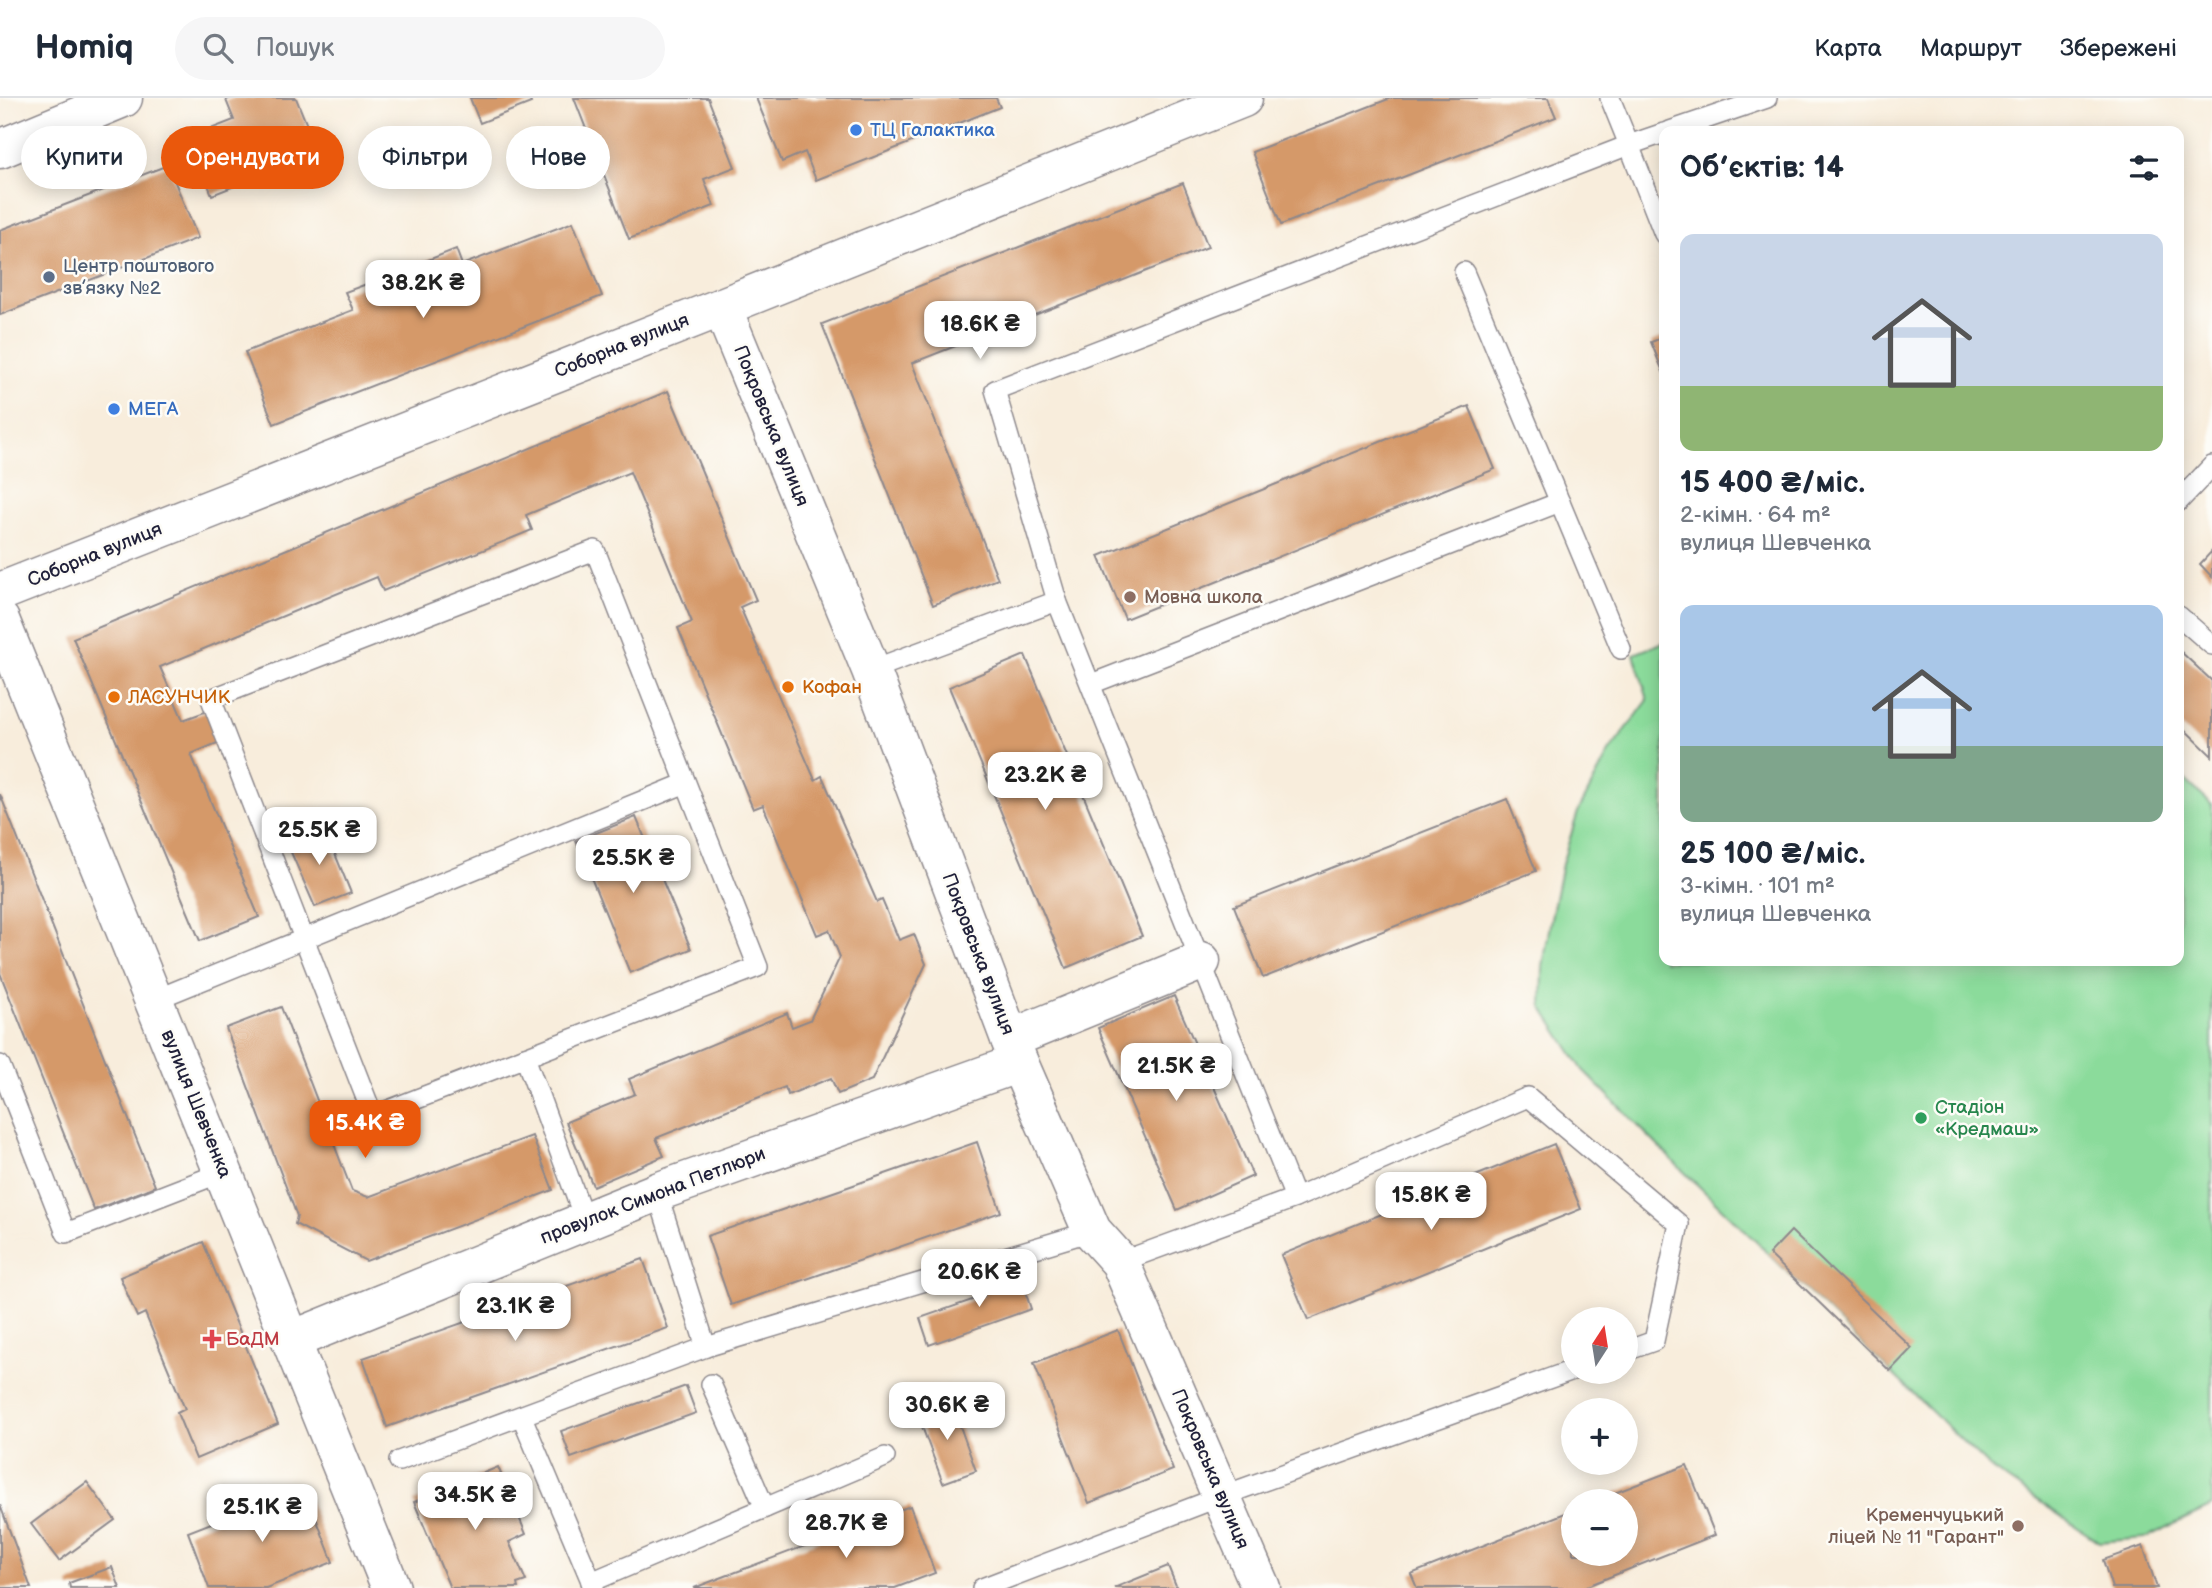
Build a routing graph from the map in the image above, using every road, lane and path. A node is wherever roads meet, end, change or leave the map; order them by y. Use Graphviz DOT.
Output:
graph roads {
  1 [pos="123,98"];
  2 [pos="1243,98"];
  3 [pos="1610,98"];
  4 [pos="1767,98"];
  5 [pos="1685,126"];
  6 [pos="1659,135"];
  7 [pos="1629,145"];
  8 [pos="0,149"];
  9 [pos="1659,221"];
  10 [pos="1464,272"];
  11 [pos="722,307"];
  12 [pos="2212,466"];
  13 [pos="2184,496"];
  14 [pos="1560,502"];
  15 [pos="0,592"];
  16 [pos="1058,601"];
  17 [pos="0,620"];
  18 [pos="2184,620"];
  19 [pos="2212,645"];
  20 [pos="1621,649"];
  21 [pos="871,670"];
  22 [pos="1091,684"];
  23 [pos="685,783"];
  24 [pos="306,939"];
  25 [pos="1201,961"];
  26 [pos="154,1000"];
  27 [pos="1015,1051"];
  28 [pos="525,1057"];
  29 [pos="0,1065"];
  30 [pos="223,1172"];
  31 [pos="657,1192"];
  32 [pos="1295,1198"];
  33 [pos="585,1221"];
  34 [pos="1092,1231"];
  35 [pos="1120,1262"];
  36 [pos="292,1340"];
  37 [pos="706,1347"];
  38 [pos="1638,1347"];
  39 [pos="1561,1374"];
  40 [pos="711,1384"];
  41 [pos="522,1416"];
  42 [pos="885,1457"];
  43 [pos="399,1461"];
  44 [pos="1222,1496"];
  45 [pos="765,1508"];
  46 [pos="593,1585"];
  47 [pos="391,1588"];
  48 [pos="982,1588"];
  49 [pos="1261,1588"];
  1 -- 8 [label="street"];
  2 -- 11 [label="street, Соборна вулиця"];
  3 -- 7 [label="lane"];
  4 -- 5 [label="lane"];
  6 -- 7 [label="lane"];
  7 -- 9 [label="lane"];
  7 -- 16 [label="lane"];
  10 -- 14 [label="lane"];
  11 -- 15 [label="street, Соборна вулиця"];
  11 -- 21 [label="street, Покровська вулиця"];
  12 -- 13 [label="lane"];
  14 -- 20 [label="lane"];
  14 -- 22 [label="lane"];
  16 -- 21 [label="lane"];
  16 -- 22 [label="lane"];
  17 -- 26 [label="street, вулиця Шевченка"];
  18 -- 19 [label="lane"];
  21 -- 27 [label="street, Покровська вулиця"];
  22 -- 25 [label="lane"];
  23 -- 24 [label="lane"];
  23 -- 24 [label="lane"];
  23 -- 28 [label="lane"];
  24 -- 26 [label="lane"];
  24 -- 28 [label="lane"];
  25 -- 27 [label="street, провулок Симона Петлюри"];
  25 -- 32 [label="lane"];
  26 -- 30 [label="street, вулиця Шевченка"];
  27 -- 31 [label="street, провулок Симона Петлюри"];
  27 -- 34 [label="street, Покровська вулиця"];
  28 -- 33 [label="lane"];
  29 -- 30 [label="lane"];
  30 -- 36 [label="street, вулиця Шевченка"];
  31 -- 33 [label="street, провулок Симона Петлюри"];
  31 -- 37 [label="lane"];
  32 -- 35 [label="lane"];
  32 -- 38 [label="lane"];
  33 -- 36 [label="street, провулок Симона Петлюри"];
  34 -- 35 [label="street, Покровська вулиця"];
  34 -- 37 [label="lane"];
  35 -- 44 [label="street, Покровська вулиця"];
  36 -- 47 [label="street, вулиця Шевченка"];
  37 -- 41 [label="lane"];
  39 -- 44 [label="lane"];
  40 -- 45 [label="lane"];
  41 -- 43 [label="lane"];
  41 -- 46 [label="lane"];
  42 -- 45 [label="lane"];
  44 -- 48 [label="lane"];
  44 -- 49 [label="street, Покровська вулиця"];
  45 -- 46 [label="lane"];
}
